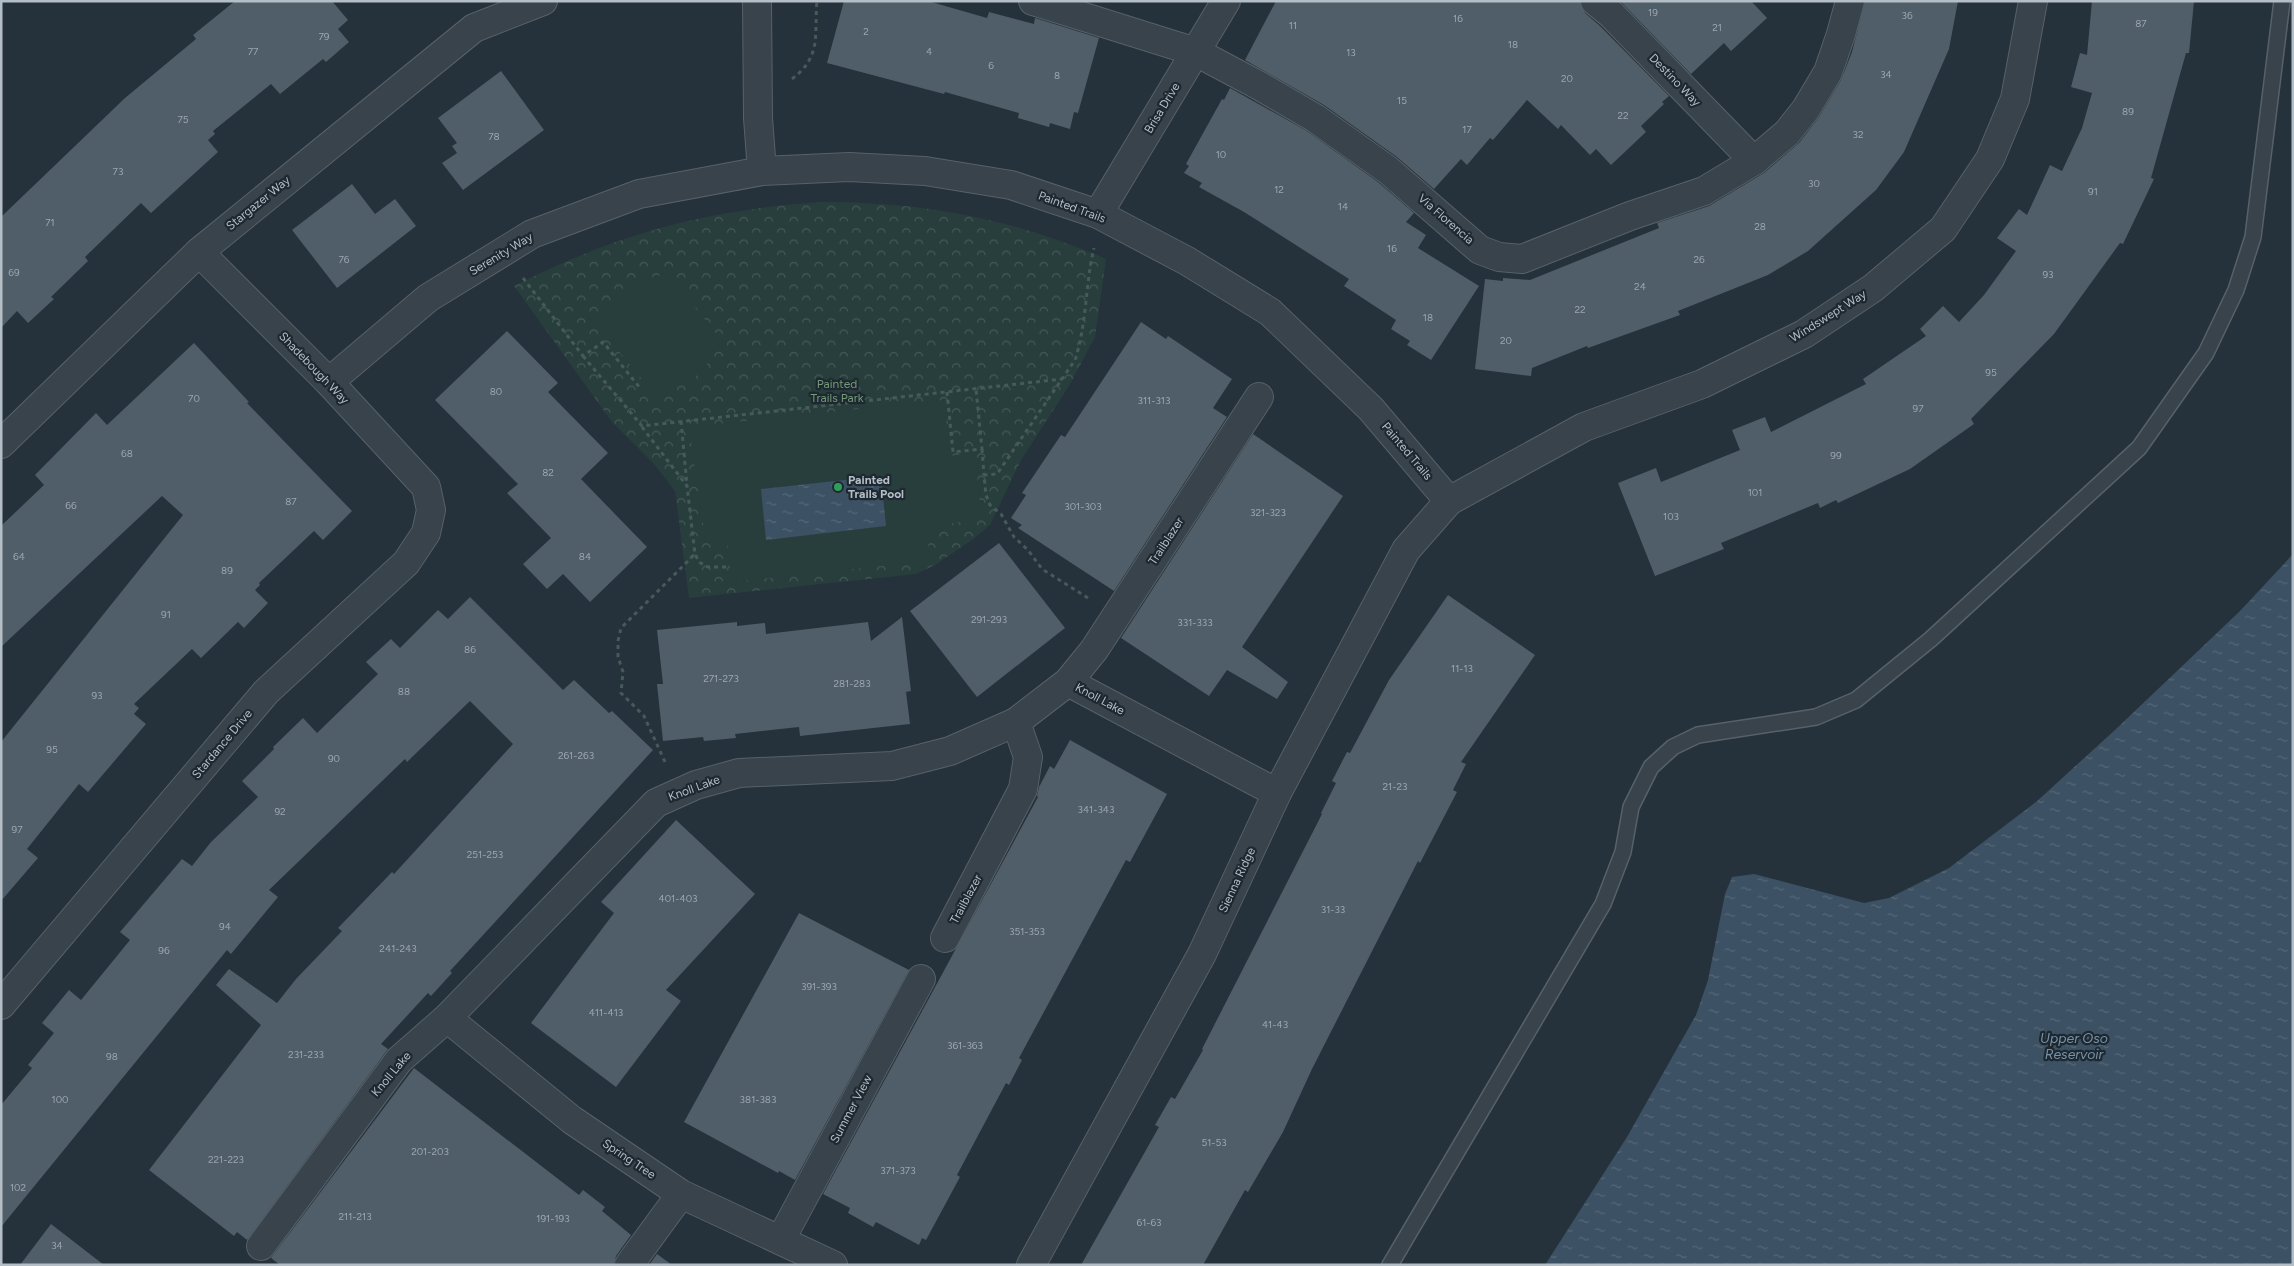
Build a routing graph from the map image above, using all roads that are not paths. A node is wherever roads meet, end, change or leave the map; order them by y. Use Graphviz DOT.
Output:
graph roads {
  1 [pos="544,1"];
  2 [pos="757,1"];
  3 [pos="1033,1"];
  4 [pos="1226,1"];
  5 [pos="1595,1"];
  6 [pos="1850,1"];
  7 [pos="2033,1"];
  8 [pos="2282,1"];
  9 [pos="1196,52"];
  10 [pos="1754,161"];
  11 [pos="762,170"];
  12 [pos="1100,215"];
  13 [pos="199,252"];
  14 [pos="329,382"];
  15 [pos="1260,397"];
  16 [pos="1,444"];
  17 [pos="426,487"];
  18 [pos="1449,501"];
  19 [pos="1068,682"];
  20 [pos="1016,722"];
  21 [pos="1277,793"];
  22 [pos="945,938"];
  23 [pos="921,980"];
  24 [pos="1,1005"];
  25 [pos="447,1018"];
  26 [pos="681,1194"];
  27 [pos="782,1239"];
  28 [pos="261,1246"];
  29 [pos="629,1265"];
  30 [pos="833,1265"];
  31 [pos="1032,1265"];
  32 [pos="1390,1265"];
  1 -- 13 [label="street, Stargazer Way"];
  2 -- 11 [label="street"];
  3 -- 9 [label="street, Via Florencia"];
  4 -- 9 [label="street, Brisa Drive"];
  5 -- 10 [label="street, Destino Way"];
  6 -- 10 [label="street, Via Florencia"];
  7 -- 18 [label="street, Windswept Way"];
  8 -- 32 [label="lane"];
  9 -- 10 [label="street, Via Florencia"];
  9 -- 12 [label="street, Brisa Drive"];
  11 -- 12 [label="street, Painted Trails"];
  11 -- 14 [label="street, Serenity Way"];
  12 -- 18 [label="street, Painted Trails"];
  13 -- 14 [label="street, Shadebough Way"];
  13 -- 16 [label="street, Stargazer Way"];
  14 -- 17 [label="street, Shadebough Way"];
  15 -- 19 [label="street, Trailblazer"];
  17 -- 24 [label="street, Stardance Drive"];
  18 -- 21 [label="street, Sienna Ridge"];
  19 -- 20 [label="street, Knoll Lake"];
  19 -- 21 [label="street, Knoll Lake"];
  20 -- 22 [label="street, Trailblazer"];
  20 -- 25 [label="street, Knoll Lake"];
  21 -- 31 [label="street, Sienna Ridge"];
  23 -- 27 [label="street, Summer View"];
  25 -- 26 [label="street, Spring Tree"];
  25 -- 28 [label="street, Knoll Lake"];
  26 -- 27 [label="street, Spring Tree"];
  26 -- 29 [label="street"];
  27 -- 30 [label="street, Spring Tree"];
}
